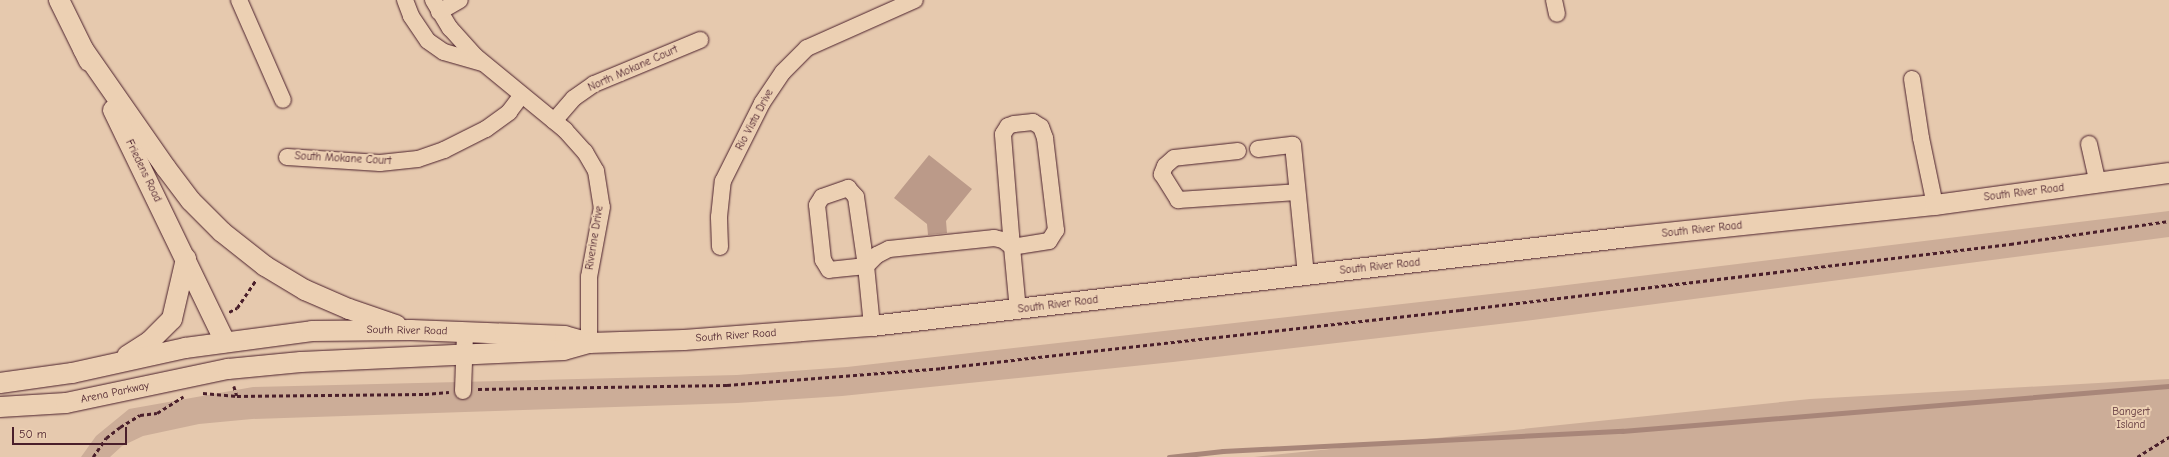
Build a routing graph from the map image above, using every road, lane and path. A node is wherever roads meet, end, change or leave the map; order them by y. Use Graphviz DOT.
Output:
graph roads {
  1 [pos="59,0"];
  2 [pos="405,0"];
  3 [pos="460,0"];
  4 [pos="915,0"];
  5 [pos="242,1"];
  6 [pos="436,6"];
  7 [pos="700,40"];
  8 [pos="83,49"];
  9 [pos="483,64"];
  10 [pos="1912,80"];
  11 [pos="522,96"];
  12 [pos="283,100"];
  13 [pos="554,121"];
  14 [pos="2089,144"];
  15 [pos="1258,149"];
  16 [pos="1238,151"];
  17 [pos="287,157"];
  18 [pos="2169,173"];
  19 [pos="2098,184"];
  20 [pos="1297,192"];
  21 [pos="1935,205"];
  22 [pos="2169,222"];
  23 [pos="720,247"];
  24 [pos="1012,247"];
  25 [pos="186,259"];
  26 [pos="265,266"];
  27 [pos="866,266"];
  28 [pos="1306,275"];
  29 [pos="1018,310"];
  30 [pos="216,319"];
  31 [pos="872,326"];
  32 [pos="414,330"];
  33 [pos="465,333"];
  34 [pos="225,342"];
  35 [pos="589,342"];
  36 [pos="463,354"];
  37 [pos="117,363"];
  38 [pos="228,369"];
  39 [pos="0,383"];
  40 [pos="463,392"];
  41 [pos="199,393"];
  42 [pos="185,396"];
  43 [pos="0,403"];
  44 [pos="0,407"];
  45 [pos="2169,437"];
  46 [pos="93,457"];
  47 [pos="2137,457"];
  1 -- 8 [label="main road, Friedens Road"];
  2 -- 9 [label="street, Riverine Drive"];
  3 -- 6 [label="street"];
  4 -- 23 [label="street, Rio Vista Drive"];
  5 -- 12 [label="street"];
  6 -- 9 [label="street, Riverine Drive"];
  7 -- 13 [label="street, North Mokane Court"];
  8 -- 25 [label="main road, Friedens Road"];
  8 -- 26 [label="main road"];
  9 -- 11 [label="street, Riverine Drive"];
  10 -- 21 [label="street"];
  11 -- 13 [label="street, Riverine Drive"];
  11 -- 17 [label="street, South Mokane Court"];
  13 -- 35 [label="street, Riverine Drive"];
  14 -- 19 [label="street"];
  15 -- 20 [label="street"];
  16 -- 20 [label="street"];
  18 -- 19 [label="main road, South River Road"];
  19 -- 21 [label="main road, South River Road"];
  20 -- 28 [label="street"];
  21 -- 28 [label="main road, South River Road"];
  22 -- 40 [label="path"];
  24 -- 24 [label="street"];
  24 -- 27 [label="street"];
  24 -- 29 [label="street"];
  25 -- 30 [label="main road, Friedens Road"];
  25 -- 37 [label="main road"];
  26 -- 30 [label="path"];
  26 -- 32 [label="main road"];
  27 -- 27 [label="street"];
  27 -- 31 [label="street"];
  28 -- 29 [label="main road, South River Road"];
  29 -- 31 [label="main road, South River Road"];
  30 -- 34 [label="main road, Friedens Road"];
  31 -- 35 [label="main road, South River Road"];
  32 -- 33 [label="main road, South River Road"];
  32 -- 34 [label="main road, South River Road"];
  33 -- 35 [label="main road, South River Road"];
  33 -- 36 [label="street"];
  34 -- 36 [label="main road"];
  34 -- 37 [label="main road"];
  34 -- 43 [label="main road"];
  35 -- 36 [label="main road, South River Road"];
  36 -- 38 [label="main road, South River Road"];
  36 -- 40 [label="street"];
  37 -- 39 [label="main road"];
  38 -- 44 [label="main road, Arena Parkway"];
  40 -- 41 [label="path"];
  42 -- 46 [label="path"];
  45 -- 47 [label="path"];
}
